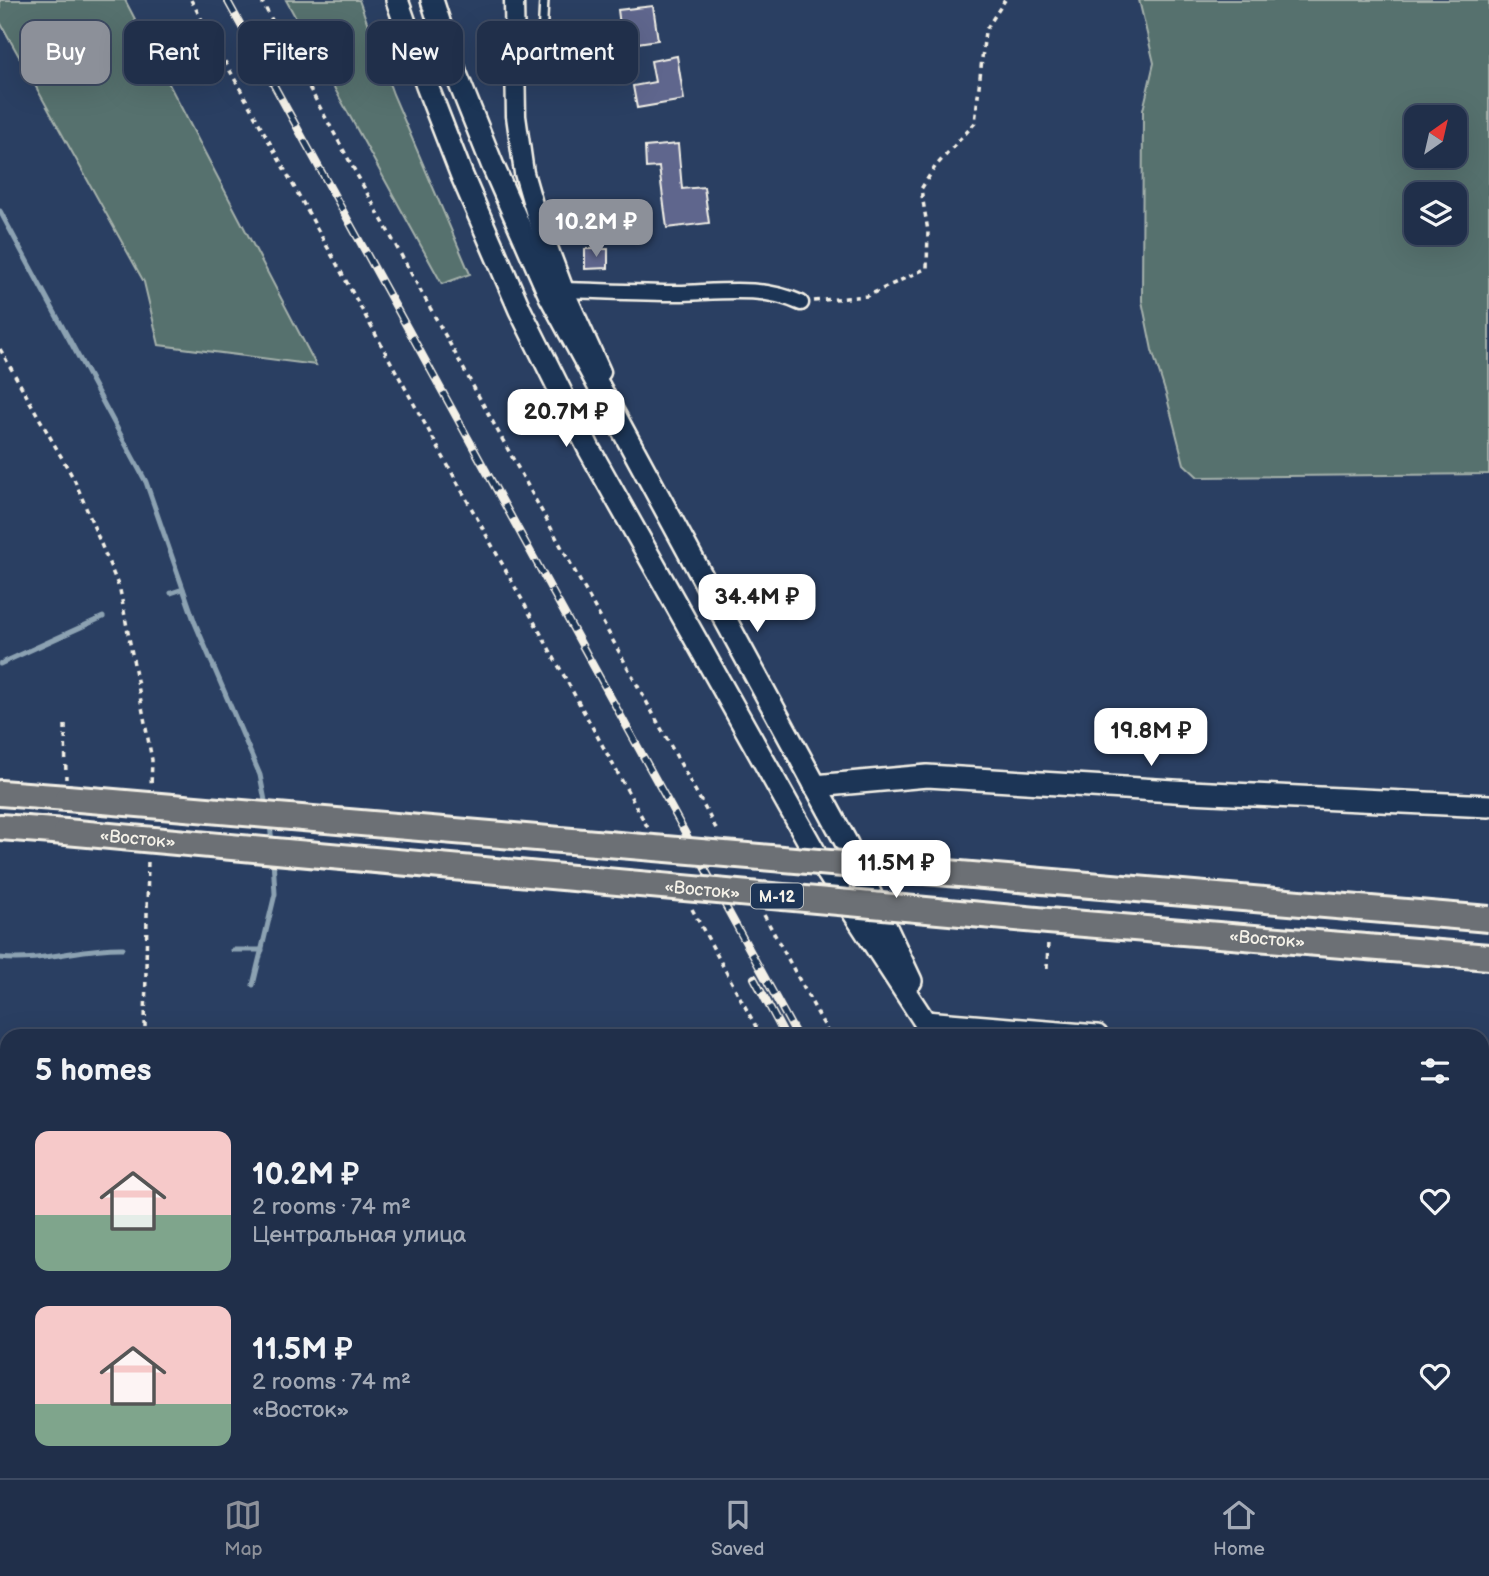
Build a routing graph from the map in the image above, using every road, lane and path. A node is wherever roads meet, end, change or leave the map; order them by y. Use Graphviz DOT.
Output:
graph roads {
  1 [pos="191,0"];
  2 [pos="261,0"];
  3 [pos="397,0"];
  4 [pos="432,0"];
  5 [pos="514,0"];
  6 [pos="544,0"];
  7 [pos="1006,0"];
  8 [pos="514,21"];
  9 [pos="543,21"];
  10 [pos="515,84"];
  11 [pos="564,290"];
  12 [pos="801,303"];
  13 [pos="0,349"];
  14 [pos="662,502"];
  15 [pos="65,725"];
  16 [pos="814,786"];
  17 [pos="0,793"];
  18 [pos="66,798"];
  19 [pos="150,799"];
  20 [pos="1489,806"];
  21 [pos="0,827"];
  22 [pos="648,828"];
  23 [pos="722,840"];
  24 [pos="148,852"];
  25 [pos="688,901"];
  26 [pos="763,914"];
  27 [pos="1489,919"];
  28 [pos="1048,921"];
  29 [pos="1489,957"];
  30 [pos="1047,969"];
  31 [pos="145,1027"];
  32 [pos="757,1029"];
  33 [pos="826,1029"];
  34 [pos="931,1029"];
  1 -- 22 [label="path"];
  2 -- 23 [label="path"];
  3 -- 34 [label="main road"];
  4 -- 14 [label="main road"];
  5 -- 8 [label="street"];
  6 -- 9 [label="lane"];
  7 -- 12 [label="path"];
  10 -- 11 [label="street"];
  11 -- 12 [label="street"];
  11 -- 14 [label="street"];
  13 -- 19 [label="path"];
  14 -- 16 [label="main road"];
  15 -- 18 [label="path"];
  16 -- 20 [label="main road"];
  16 -- 34 [label="main road"];
  17 -- 18 [label="highway, «Восток» / М-12"];
  18 -- 27 [label="highway, «Восток» / М-12, bridge"];
  21 -- 28 [label="highway, «Восток» / М-12, bridge"];
  24 -- 31 [label="path"];
  25 -- 32 [label="path"];
  26 -- 33 [label="path"];
  28 -- 29 [label="highway, «Восток» / М-12, bridge"];
  28 -- 30 [label="path"];
}
